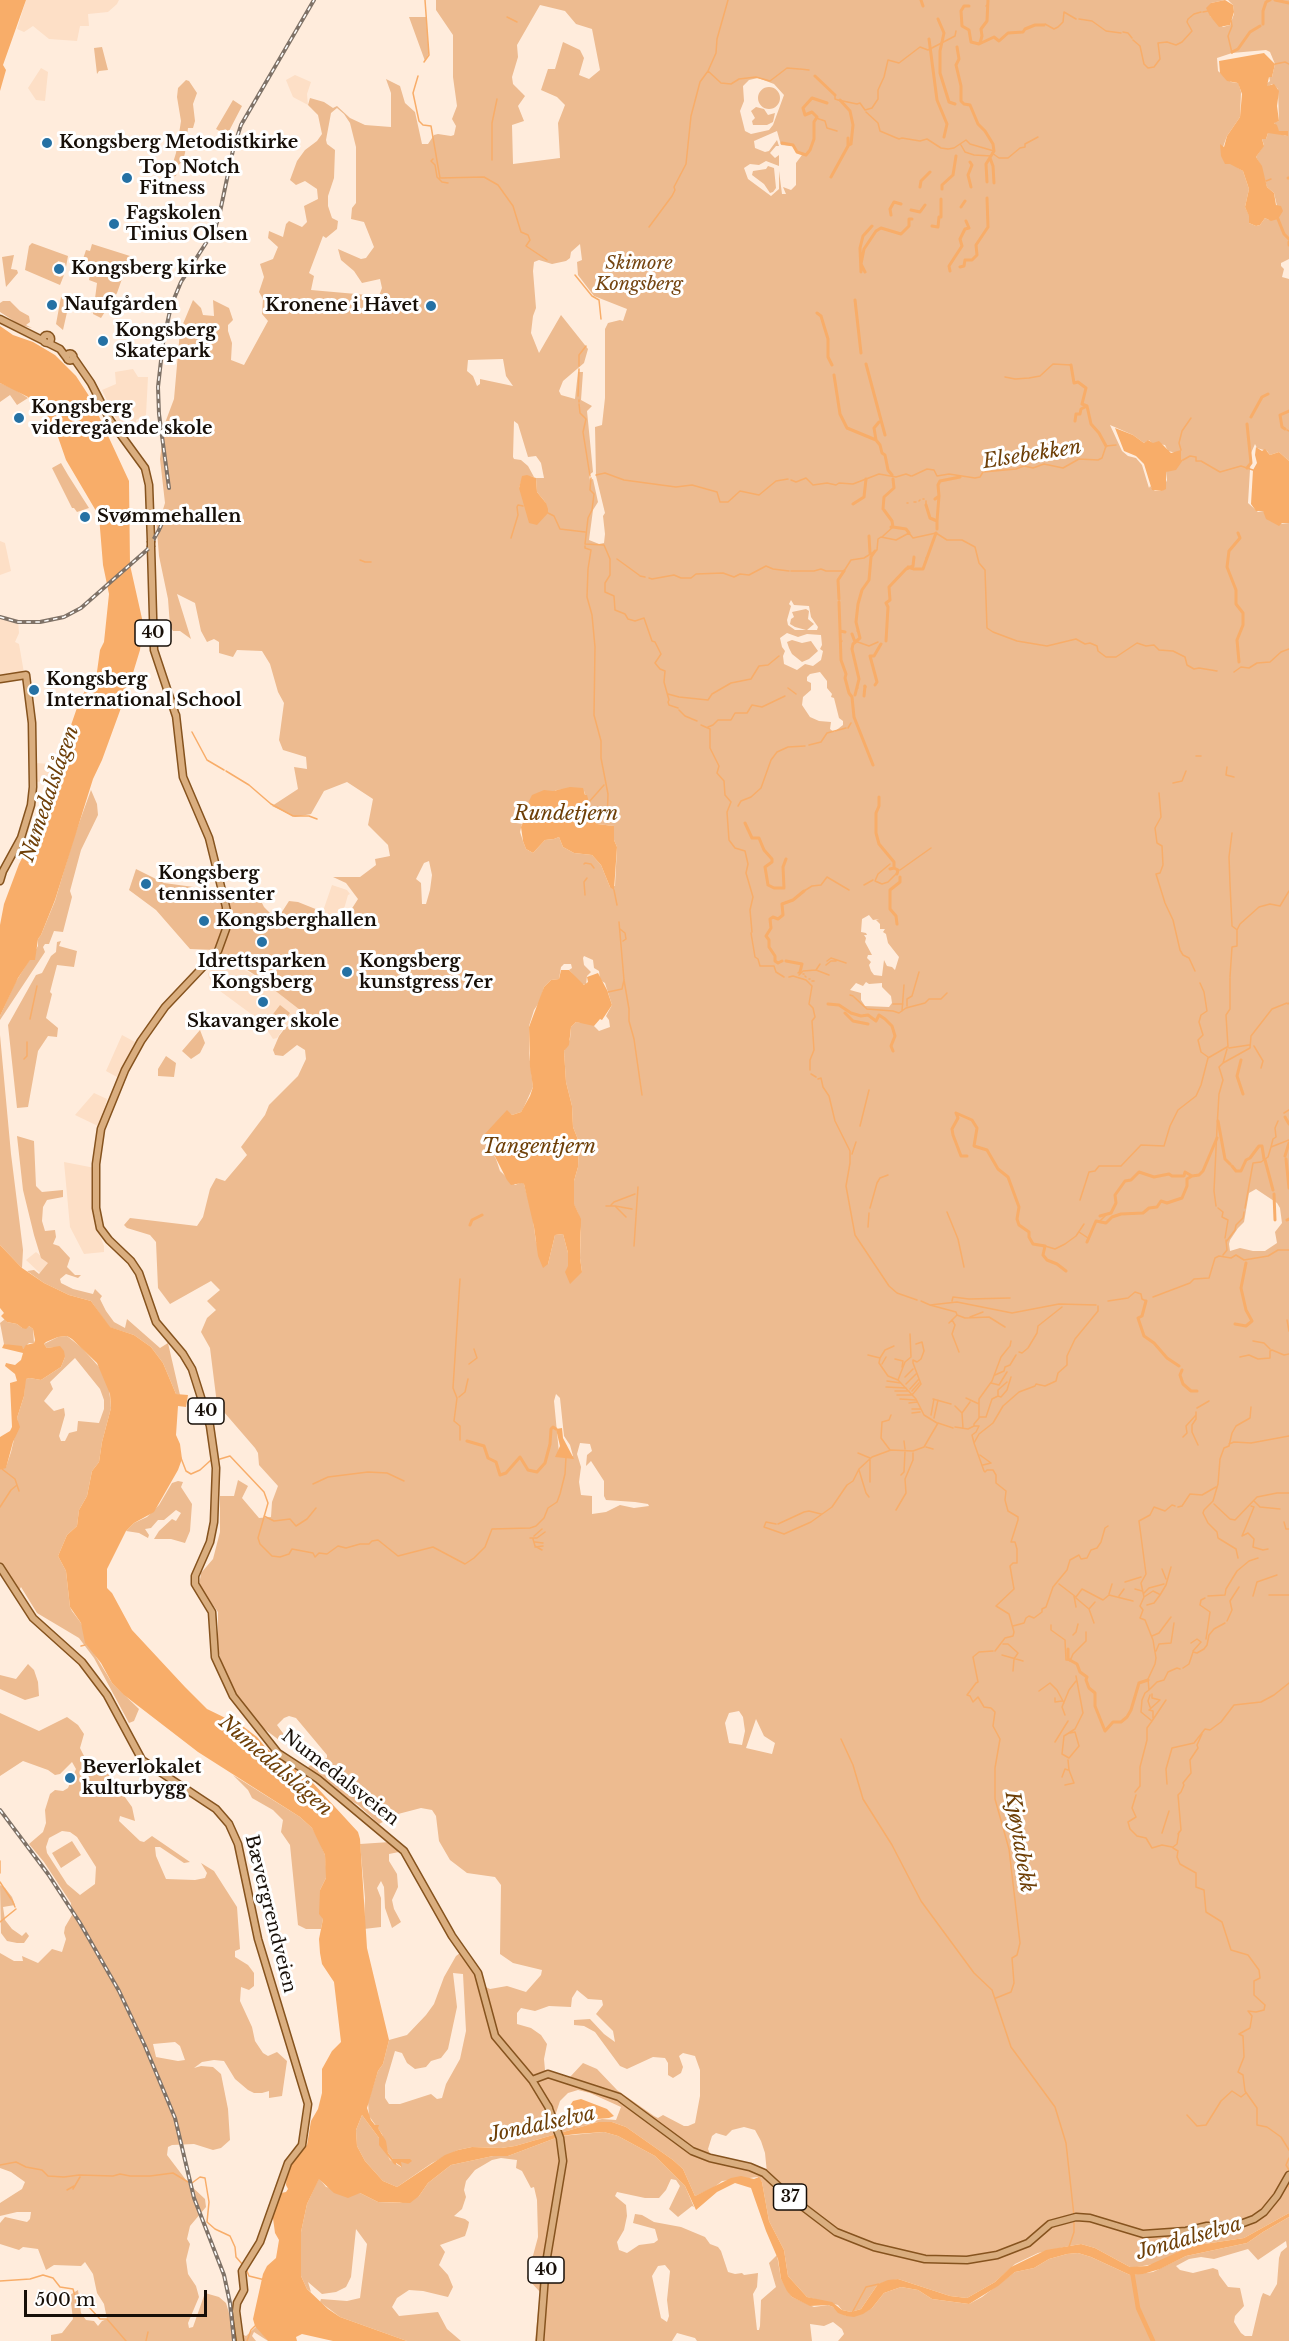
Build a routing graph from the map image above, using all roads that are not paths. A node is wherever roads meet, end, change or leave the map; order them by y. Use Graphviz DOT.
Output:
graph roads {
  1 [pos="0,319"];
  2 [pos="0,679"];
  3 [pos="0,881"];
  4 [pos="0,1567"];
  5 [pos="534,2080"];
  6 [pos="1289,2176"];
  7 [pos="240,2341"];
  8 [pos="540,2341"];
  1 -- 5 [label="main road, Numedalsveien / 40"];
  2 -- 3 [label="main road"];
  4 -- 7 [label="main road, Bævergrendveien"];
  5 -- 6 [label="main road, 37"];
  5 -- 8 [label="main road, Numedalsveien / 40"];
}
